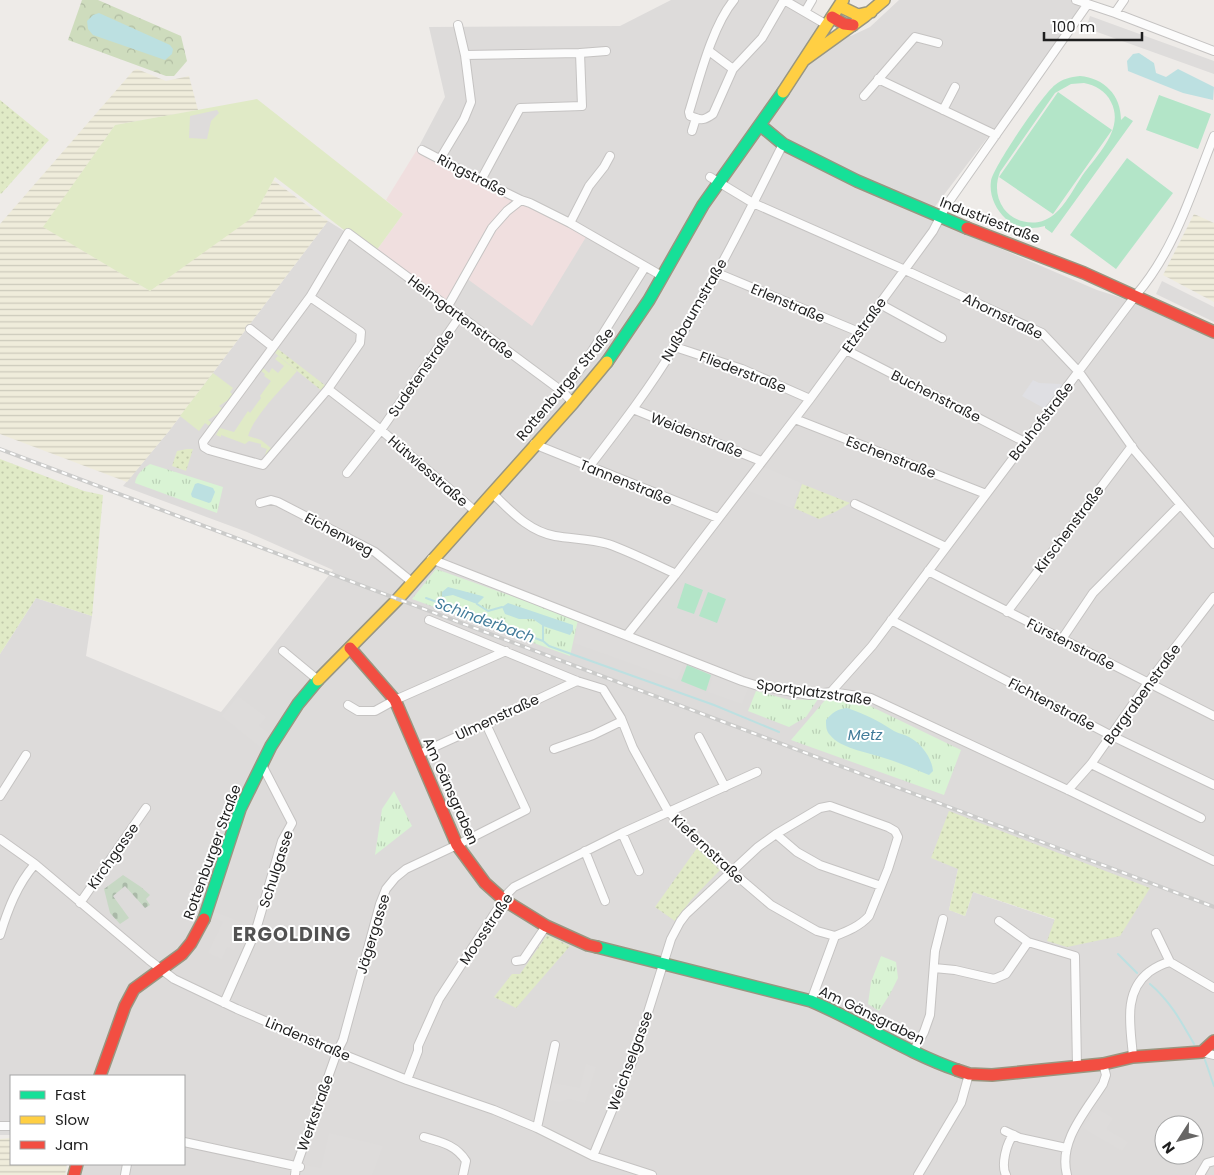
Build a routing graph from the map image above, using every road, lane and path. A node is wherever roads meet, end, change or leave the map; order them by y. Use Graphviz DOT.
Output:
graph roads {
  1 [pos="734,0"];
  2 [pos="784,0"];
  3 [pos="812,0"];
  4 [pos="884,0"];
  5 [pos="1076,0"];
  6 [pos="1124,0"];
  7 [pos="841,3"];
  8 [pos="1087,5"];
  9 [pos="805,12"];
  10 [pos="872,12"];
  11 [pos="1115,13"];
  12 [pos="830,21"];
  13 [pos="458,25"];
  14 [pos="853,25"];
  15 [pos="938,43"];
  16 [pos="606,51"];
  17 [pos="709,51"];
  18 [pos="1214,51"];
  19 [pos="580,53"];
  20 [pos="465,55"];
  21 [pos="804,60"];
  22 [pos="733,69"];
  23 [pos="878,79"];
  24 [pos="955,86"];
  25 [pos="864,96"];
  26 [pos="943,110"];
  27 [pos="696,118"];
  28 [pos="760,125"];
  29 [pos="692,131"];
  30 [pos="996,135"];
  31 [pos="1214,136"];
  32 [pos="783,144"];
  33 [pos="422,150"];
  34 [pos="610,156"];
  35 [pos="440,159"];
  36 [pos="481,180"];
  37 [pos="714,180"];
  38 [pos="521,200"];
  39 [pos="753,204"];
  40 [pos="940,217"];
  41 [pos="570,223"];
  42 [pos="645,267"];
  43 [pos="905,270"];
  44 [pos="717,273"];
  45 [pos="662,276"];
  46 [pos="1136,295"];
  47 [pos="310,297"];
  48 [pos="880,304"];
  49 [pos="448,306"];
  50 [pos="460,316"];
  51 [pos="250,330"];
  52 [pos="859,332"];
  53 [pos="1214,332"];
  54 [pos="942,338"];
  55 [pos="273,347"];
  56 [pos="675,347"];
  57 [pos="846,350"];
  58 [pos="1078,372"];
  59 [pos="328,389"];
  60 [pos="563,392"];
  61 [pos="810,399"];
  62 [pos="573,403"];
  63 [pos="633,409"];
  64 [pos="795,419"];
  65 [pos="381,430"];
  66 [pos="1025,442"];
  67 [pos="534,444"];
  68 [pos="1132,446"];
  69 [pos="761,461"];
  70 [pos="589,467"];
  71 [pos="347,473"];
  72 [pos="492,493"];
  73 [pos="986,494"];
  74 [pos="260,502"];
  75 [pos="855,504"];
  76 [pos="1180,505"];
  77 [pos="475,512"];
  78 [pos="718,518"];
  79 [pos="1214,544"];
  80 [pos="946,547"];
  81 [pos="431,560"];
  82 [pos="928,571"];
  83 [pos="676,574"];
  84 [pos="412,582"];
  85 [pos="1214,596"];
  86 [pos="1007,612"];
  87 [pos="429,620"];
  88 [pos="891,620"];
  89 [pos="627,635"];
  90 [pos="1062,639"];
  91 [pos="350,648"];
  92 [pos="283,651"];
  93 [pos="506,651"];
  94 [pos="318,680"];
  95 [pos="577,681"];
  96 [pos="1147,684"];
  97 [pos="831,692"];
  98 [pos="395,700"];
  99 [pos="348,705"];
  100 [pos="1214,716"];
  101 [pos="622,721"];
  102 [pos="486,724"];
  103 [pos="1112,736"];
  104 [pos="699,737"];
  105 [pos="554,750"];
  106 [pos="418,754"];
  107 [pos="26,755"];
  108 [pos="262,764"];
  109 [pos="1091,764"];
  110 [pos="757,772"];
  111 [pos="1214,785"];
  112 [pos="725,787"];
  113 [pos="1068,790"];
  114 [pos="0,796"];
  115 [pos="146,808"];
  116 [pos="668,811"];
  117 [pos="1201,818"];
  118 [pos="622,832"];
  119 [pos="776,834"];
  120 [pos="0,839"];
  121 [pos="457,845"];
  122 [pos="585,851"];
  123 [pos="1214,862"];
  124 [pos="34,864"];
  125 [pos="639,871"];
  126 [pos="731,871"];
  127 [pos="881,886"];
  128 [pos="504,900"];
  129 [pos="605,901"];
  130 [pos="80,903"];
  131 [pos="943,919"];
  132 [pos="999,922"];
  133 [pos="546,926"];
  134 [pos="1156,933"];
  135 [pos="0,935"];
  136 [pos="835,936"];
  137 [pos="1028,942"];
  138 [pos="516,961"];
  139 [pos="1170,962"];
  140 [pos="662,964"];
  141 [pos="934,968"];
  142 [pos="161,970"];
  143 [pos="1214,988"];
  144 [pos="812,1001"];
  145 [pos="224,1003"];
  146 [pos="1214,1041"];
  147 [pos="555,1045"];
  148 [pos="337,1052"];
  149 [pos="913,1052"];
  150 [pos="1208,1053"];
  151 [pos="1133,1057"];
  152 [pos="1103,1064"];
  153 [pos="1077,1066"];
  154 [pos="969,1074"];
  155 [pos="100,1075"];
  156 [pos="407,1080"];
  157 [pos="537,1128"];
  158 [pos="1005,1131"];
  159 [pos="1014,1135"];
  160 [pos="424,1137"];
  161 [pos="185,1142"];
  162 [pos="1066,1148"];
  163 [pos="593,1156"];
  164 [pos="1214,1161"];
  165 [pos="297,1170"];
  166 [pos="634,1173"];
  167 [pos="463,1175"];
  168 [pos="652,1175"];
  169 [pos="918,1175"];
  170 [pos="1006,1175"];
  171 [pos="1067,1175"];
  172 [pos="1200,1175"];
  1 -- 17 [label="street"];
  2 -- 9 [label="street"];
  2 -- 22 [label="street"];
  3 -- 9 [label="street"];
  4 -- 10 [label="main road"];
  5 -- 8 [label="street"];
  6 -- 11 [label="street"];
  7 -- 10 [label="main road"];
  7 -- 12 [label="main road, Rottenburger Straße"];
  8 -- 11 [label="street"];
  8 -- 30 [label="street, Etzstraße"];
  9 -- 12 [label="street"];
  10 -- 14 [label="main road"];
  11 -- 18 [label="street"];
  12 -- 14 [label="main road"];
  12 -- 21 [label="main road, Rottenburger Straße"];
  13 -- 20 [label="street"];
  14 -- 21 [label="main road"];
  15 -- 23 [label="street"];
  16 -- 19 [label="street"];
  17 -- 22 [label="street"];
  17 -- 27 [label="street"];
  19 -- 20 [label="street"];
  19 -- 36 [label="street"];
  20 -- 35 [label="street"];
  21 -- 28 [label="main road, Rottenburger Straße"];
  22 -- 27 [label="street"];
  23 -- 25 [label="street"];
  23 -- 26 [label="street"];
  24 -- 26 [label="street"];
  26 -- 30 [label="street"];
  27 -- 29 [label="street"];
  28 -- 32 [label="main road, Industriestraße"];
  28 -- 37 [label="main road, Rottenburger Straße"];
  30 -- 40 [label="street, Etzstraße"];
  31 -- 46 [label="street, Bauhofstraße"];
  32 -- 39 [label="street, Nußbaumstraße"];
  32 -- 40 [label="main road, Industriestraße"];
  33 -- 35 [label="street, Ringstraße"];
  34 -- 41 [label="street"];
  35 -- 36 [label="street, Ringstraße"];
  36 -- 38 [label="street, Ringstraße"];
  37 -- 39 [label="street, Ahornstraße"];
  37 -- 45 [label="main road, Rottenburger Straße"];
  38 -- 41 [label="street, Ringstraße"];
  38 -- 49 [label="street, Ringstraße"];
  39 -- 43 [label="street, Ahornstraße"];
  39 -- 44 [label="street, Nußbaumstraße"];
  40 -- 43 [label="street, Etzstraße"];
  40 -- 46 [label="main road, Industriestraße"];
  41 -- 42 [label="street, Ringstraße"];
  42 -- 45 [label="street, Ringstraße"];
  42 -- 60 [label="street"];
  43 -- 48 [label="street, Etzstraße"];
  43 -- 58 [label="street, Ahornstraße"];
  44 -- 52 [label="street, Erlenstraße"];
  44 -- 56 [label="street, Nußbaumstraße"];
  45 -- 62 [label="main road, Rottenburger Straße"];
  46 -- 53 [label="main road, Industriestraße"];
  46 -- 58 [label="street, Bauhofstraße"];
  47 -- 49 [label="street, Heimgartenstraße"];
  47 -- 55 [label="street"];
  47 -- 59 [label="street"];
  48 -- 52 [label="street, Etzstraße"];
  48 -- 54 [label="street"];
  49 -- 50 [label="street, Heimgartenstraße"];
  50 -- 60 [label="street, Heimgartenstraße"];
  50 -- 65 [label="street, Sudetenstraße"];
  51 -- 55 [label="street"];
  52 -- 57 [label="street, Etzstraße"];
  55 -- 59 [label="street"];
  56 -- 61 [label="street, Fliederstraße"];
  56 -- 63 [label="street, Nußbaumstraße"];
  57 -- 61 [label="street, Etzstraße"];
  57 -- 66 [label="street, Buchenstraße"];
  58 -- 66 [label="street, Bauhofstraße"];
  58 -- 68 [label="street, Ahornstraße"];
  59 -- 65 [label="street, Hütwiesstraße"];
  60 -- 62 [label="street, Heimgartenstraße"];
  61 -- 64 [label="street, Etzstraße"];
  62 -- 67 [label="main road, Rottenburger Straße"];
  63 -- 69 [label="street, Weidenstraße"];
  63 -- 70 [label="street, Nußbaumstraße"];
  64 -- 69 [label="street, Etzstraße"];
  64 -- 73 [label="street, Eschenstraße"];
  65 -- 71 [label="street, Hütwiesstraße"];
  65 -- 77 [label="street, Hütwiesstraße"];
  66 -- 73 [label="street, Bauhofstraße"];
  67 -- 70 [label="street, Tannenstraße"];
  67 -- 72 [label="main road, Rottenburger Straße"];
  68 -- 76 [label="street, Ahornstraße"];
  68 -- 86 [label="street, Kirschenstraße"];
  69 -- 78 [label="street, Etzstraße"];
  70 -- 78 [label="street, Tannenstraße"];
  72 -- 77 [label="main road, Rottenburger Straße"];
  72 -- 83 [label="street"];
  73 -- 80 [label="street, Bauhofstraße"];
  74 -- 84 [label="street, Eichenweg"];
  75 -- 80 [label="street"];
  76 -- 79 [label="street, Ahornstraße"];
  76 -- 90 [label="street"];
  77 -- 81 [label="main road, Rottenburger Straße"];
  78 -- 83 [label="street, Etzstraße"];
  80 -- 82 [label="street, Bauhofstraße"];
  81 -- 84 [label="main road, Rottenburger Straße"];
  81 -- 89 [label="street, Sportplatzstraße"];
  82 -- 86 [label="street, Fürstenstraße"];
  82 -- 88 [label="street, Bauhofstraße"];
  83 -- 89 [label="street, Etzstraße"];
  84 -- 91 [label="main road, Rottenburger Straße"];
  85 -- 96 [label="street, Bargrabenstraße"];
  86 -- 90 [label="street, Fürstenstraße"];
  87 -- 93 [label="street, Kiefernstraße"];
  88 -- 97 [label="street, Bauhofstraße"];
  88 -- 103 [label="street, Fichtenstraße"];
  89 -- 97 [label="street, Sportplatzstraße"];
  90 -- 96 [label="street, Fürstenstraße"];
  91 -- 94 [label="main road, Rottenburger Straße"];
  91 -- 98 [label="main road, Am Gänsgraben"];
  92 -- 94 [label="street"];
  93 -- 95 [label="street, Kiefernstraße"];
  93 -- 98 [label="street"];
  94 -- 108 [label="main road, Rottenburger Straße"];
  95 -- 101 [label="street, Kiefernstraße"];
  95 -- 102 [label="street, Ulmenstraße"];
  96 -- 100 [label="street, Fürstenstraße"];
  96 -- 103 [label="street, Bargrabenstraße"];
  97 -- 113 [label="street, Sportplatzstraße"];
  98 -- 99 [label="street"];
  98 -- 106 [label="main road, Am Gänsgraben"];
  101 -- 105 [label="street"];
  101 -- 116 [label="street, Kiefernstraße"];
  102 -- 106 [label="street, Ulmenstraße"];
  102 -- 121 [label="street, Jägergasse"];
  103 -- 109 [label="street, Bargrabenstraße"];
  103 -- 111 [label="street, Fichtenstraße"];
  104 -- 112 [label="street"];
  106 -- 121 [label="main road, Am Gänsgraben"];
  107 -- 114 [label="street"];
  108 -- 142 [label="main road, Rottenburger Straße"];
  108 -- 145 [label="street, Schulgasse"];
  109 -- 113 [label="street, Bargrabenstraße"];
  109 -- 117 [label="street"];
  110 -- 112 [label="street, Moosstraße"];
  112 -- 116 [label="street, Moosstraße"];
  113 -- 123 [label="street, Sportplatzstraße"];
  115 -- 130 [label="street, Kirchgasse"];
  116 -- 118 [label="street, Moosstraße"];
  116 -- 126 [label="street, Kiefernstraße"];
  118 -- 122 [label="street, Moosstraße"];
  118 -- 125 [label="street"];
  119 -- 126 [label="street, Weichselgasse"];
  119 -- 127 [label="street"];
  119 -- 127 [label="street, Weichselgasse"];
  120 -- 124 [label="street, Lindenstraße"];
  121 -- 128 [label="main road, Am Gänsgraben"];
  121 -- 148 [label="street, Jägergasse"];
  122 -- 128 [label="street, Moosstraße"];
  122 -- 129 [label="street"];
  124 -- 130 [label="street, Lindenstraße"];
  124 -- 135 [label="street"];
  126 -- 136 [label="street, Kiefernstraße"];
  126 -- 140 [label="street, Weichselgasse"];
  127 -- 136 [label="street"];
  128 -- 133 [label="main road, Am Gänsgraben"];
  128 -- 156 [label="street, Moosstraße"];
  130 -- 142 [label="street, Lindenstraße"];
  131 -- 141 [label="street"];
  132 -- 137 [label="street"];
  133 -- 138 [label="street"];
  133 -- 140 [label="main road, Am Gänsgraben"];
  134 -- 139 [label="street"];
  136 -- 144 [label="street"];
  137 -- 141 [label="street"];
  137 -- 153 [label="street"];
  139 -- 143 [label="street"];
  139 -- 151 [label="street"];
  140 -- 144 [label="main road, Am Gänsgraben"];
  140 -- 163 [label="street, Weichselgasse"];
  141 -- 149 [label="street"];
  142 -- 145 [label="street, Lindenstraße"];
  142 -- 155 [label="main road, Rottenburger Straße"];
  144 -- 149 [label="main road, Am Gänsgraben"];
  145 -- 148 [label="street, Lindenstraße"];
  146 -- 150 [label="main road"];
  147 -- 157 [label="street"];
  148 -- 156 [label="street, Lindenstraße"];
  148 -- 165 [label="street, Werkstraße"];
  149 -- 154 [label="main road, Am Gänsgraben"];
  150 -- 151 [label="main road, Am Gänsgraben"];
  151 -- 152 [label="main road, Am Gänsgraben"];
  152 -- 153 [label="main road, Am Gänsgraben"];
  152 -- 162 [label="street"];
  153 -- 154 [label="main road, Am Gänsgraben"];
  154 -- 169 [label="street"];
  156 -- 157 [label="street, Lindenstraße"];
  157 -- 163 [label="street, Lindenstraße"];
  158 -- 159 [label="street"];
  159 -- 162 [label="street"];
  159 -- 170 [label="street"];
  160 -- 167 [label="street"];
  161 -- 165 [label="street"];
  162 -- 171 [label="street"];
  163 -- 166 [label="street, Lindenstraße"];
  164 -- 172 [label="street"];
  166 -- 168 [label="street, Lindenstraße"];
}
